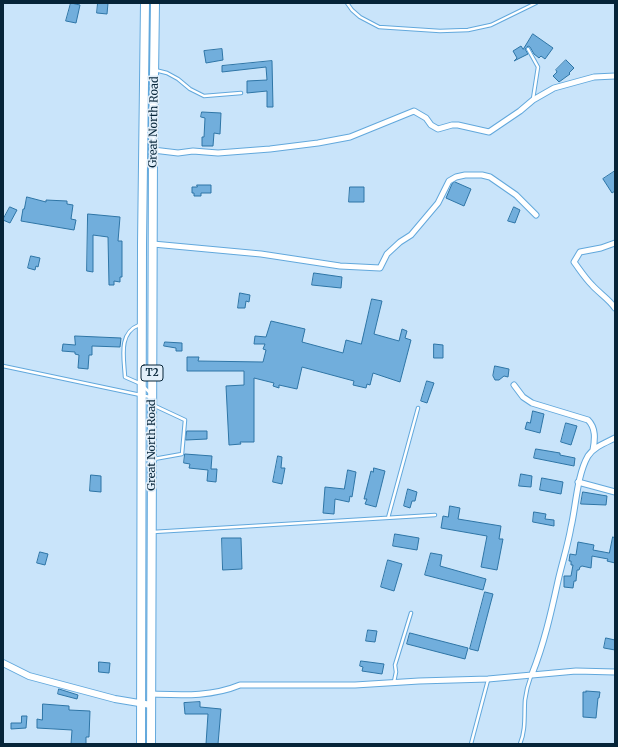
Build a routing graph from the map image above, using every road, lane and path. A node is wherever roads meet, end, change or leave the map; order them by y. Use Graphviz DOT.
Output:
graph roads {
  1 [pos="145,3"];
  2 [pos="155,3"];
  3 [pos="347,3"];
  4 [pos="536,3"];
  5 [pos="528,49"];
  6 [pos="154,70"];
  7 [pos="615,76"];
  8 [pos="241,93"];
  9 [pos="532,100"];
  10 [pos="153,150"];
  11 [pos="536,215"];
  12 [pos="615,243"];
  13 [pos="153,244"];
  14 [pos="615,308"];
  15 [pos="152,320"];
  16 [pos="142,324"];
  17 [pos="3,366"];
  18 [pos="142,385"];
  19 [pos="514,385"];
  20 [pos="142,395"];
  21 [pos="153,401"];
  22 [pos="418,408"];
  23 [pos="615,438"];
  24 [pos="593,450"];
  25 [pos="152,460"];
  26 [pos="578,482"];
  27 [pos="615,492"];
  28 [pos="435,515"];
  29 [pos="388,518"];
  30 [pos="152,532"];
  31 [pos="411,613"];
  32 [pos="3,663"];
  33 [pos="615,672"];
  34 [pos="532,674"];
  35 [pos="488,679"];
  36 [pos="394,682"];
  37 [pos="152,694"];
  38 [pos="141,704"];
  39 [pos="151,705"];
  40 [pos="141,744"];
  41 [pos="151,744"];
  42 [pos="471,744"];
  43 [pos="520,744"];
  1 -- 16 [label="main road, Great North Road / T2"];
  2 -- 6 [label="main road, Great North Road / T2"];
  3 -- 4 [label="lane"];
  5 -- 9 [label="lane"];
  6 -- 8 [label="lane"];
  6 -- 10 [label="main road, Great North Road / T2"];
  7 -- 9 [label="street"];
  9 -- 10 [label="street"];
  10 -- 13 [label="main road, Great North Road / T2"];
  11 -- 13 [label="street"];
  12 -- 14 [label="street"];
  13 -- 15 [label="main road, Great North Road / T2"];
  15 -- 16 [label="lane"];
  15 -- 21 [label="main road, Great North Road / T2"];
  16 -- 18 [label="main road, Great North Road / T2"];
  16 -- 18 [label="lane"];
  17 -- 20 [label="lane"];
  18 -- 20 [label="main road, Great North Road / T2"];
  18 -- 21 [label="lane"];
  19 -- 24 [label="street"];
  20 -- 21 [label="lane"];
  20 -- 38 [label="main road, Great North Road / T2"];
  21 -- 25 [label="main road, Great North Road / T2"];
  21 -- 25 [label="lane"];
  22 -- 29 [label="lane"];
  23 -- 24 [label="street"];
  24 -- 26 [label="street"];
  25 -- 30 [label="main road, Great North Road / T2"];
  26 -- 27 [label="street"];
  26 -- 34 [label="street"];
  28 -- 29 [label="lane"];
  29 -- 30 [label="lane"];
  30 -- 37 [label="main road, Great North Road / T2"];
  31 -- 36 [label="lane"];
  32 -- 38 [label="street"];
  33 -- 34 [label="street"];
  34 -- 35 [label="street"];
  34 -- 43 [label="lane"];
  35 -- 36 [label="street"];
  35 -- 42 [label="lane"];
  36 -- 37 [label="street"];
  37 -- 39 [label="main road, Great North Road / T2"];
  38 -- 39 [label="street"];
  38 -- 40 [label="main road, Great North Road / T2"];
  39 -- 41 [label="main road, Great North Road / T2"];
}
